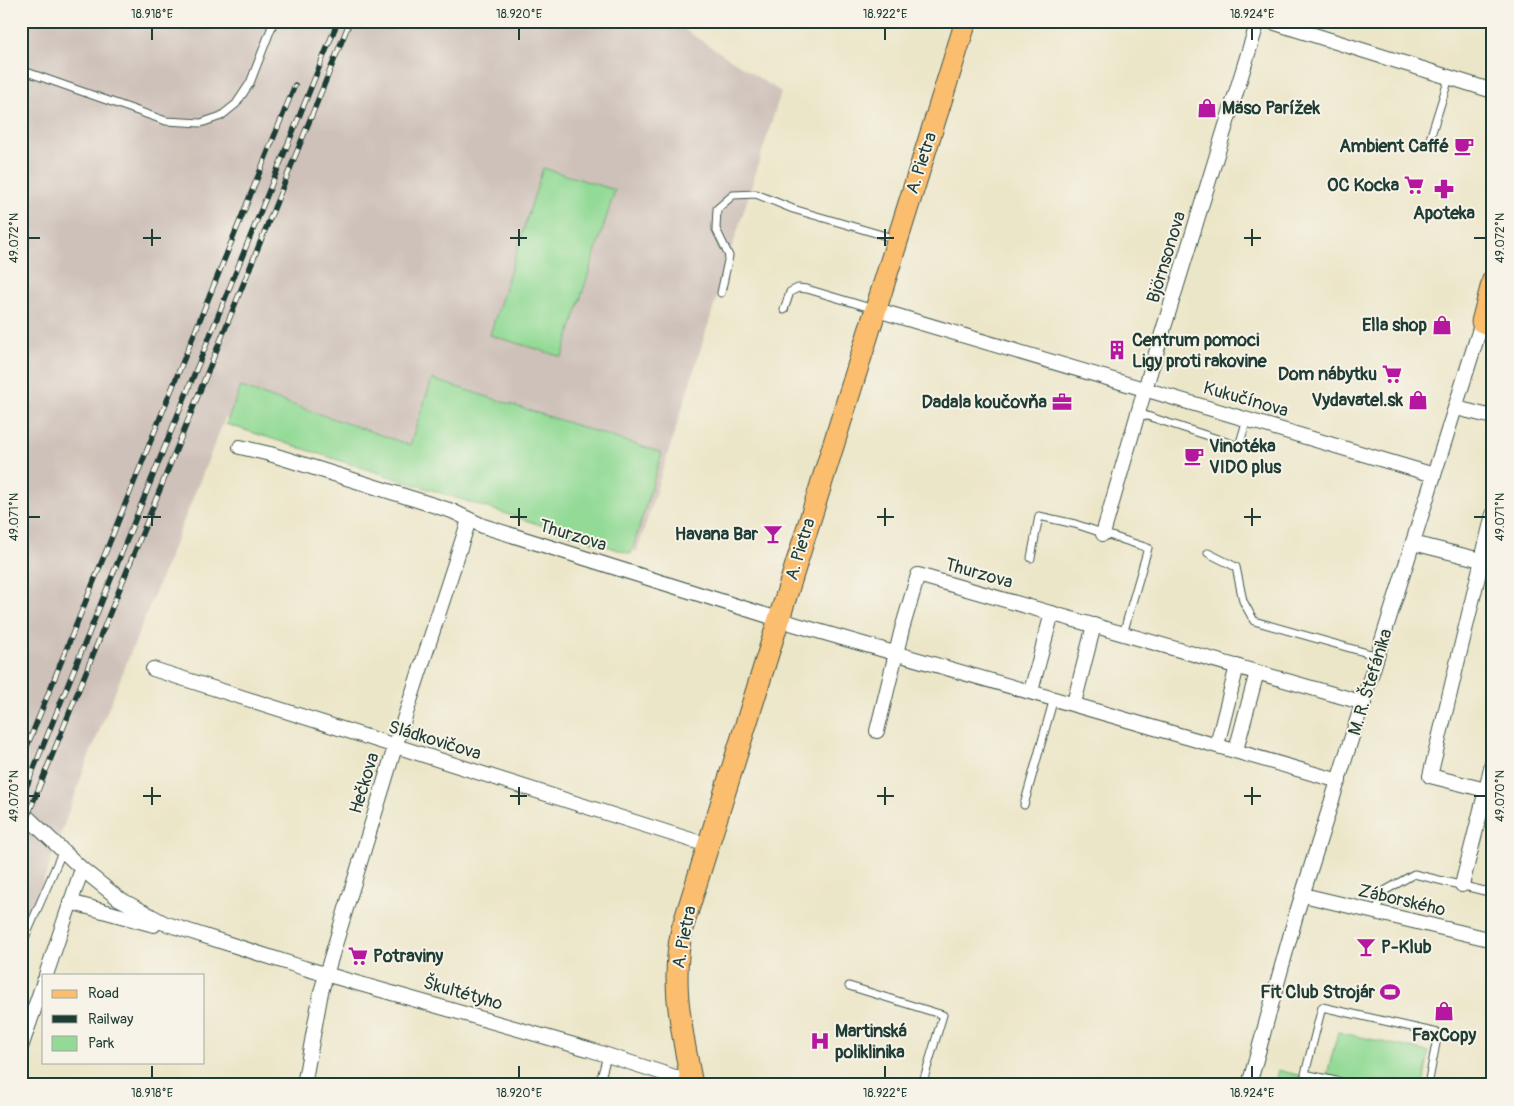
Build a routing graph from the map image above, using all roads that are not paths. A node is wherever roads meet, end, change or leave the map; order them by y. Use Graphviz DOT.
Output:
graph roads {
  1 [pos="274,21"];
  2 [pos="966,21"];
  3 [pos="1258,21"];
  4 [pos="1269,21"];
  5 [pos="1307,27"];
  6 [pos="21,70"];
  7 [pos="1449,78"];
  8 [pos="1493,91"];
  9 [pos="1428,145"];
  10 [pos="896,240"];
  11 [pos="1493,280"];
  12 [pos="721,293"];
  13 [pos="874,309"];
  14 [pos="784,310"];
  15 [pos="1488,324"];
  16 [pos="1145,389"];
  17 [pos="1456,408"];
  18 [pos="1138,413"];
  19 [pos="1493,417"];
  20 [pos="1247,419"];
  21 [pos="240,447"];
  22 [pos="1434,476"];
  23 [pos="1493,514"];
  24 [pos="469,520"];
  25 [pos="1103,534"];
  26 [pos="1413,543"];
  27 [pos="1208,553"];
  28 [pos="1031,558"];
  29 [pos="1487,561"];
  30 [pos="1052,613"];
  31 [pos="778,619"];
  32 [pos="1094,625"];
  33 [pos="1123,634"];
  34 [pos="896,654"];
  35 [pos="1378,656"];
  36 [pos="1237,666"];
  37 [pos="153,670"];
  38 [pos="1257,672"];
  39 [pos="1031,691"];
  40 [pos="1054,697"];
  41 [pos="1074,703"];
  42 [pos="1364,703"];
  43 [pos="877,732"];
  44 [pos="1216,745"];
  45 [pos="395,746"];
  46 [pos="1236,750"];
  47 [pos="1493,760"];
  48 [pos="1339,781"];
  49 [pos="1486,790"];
  50 [pos="1024,805"];
  51 [pos="21,811"];
  52 [pos="707,844"];
  53 [pos="63,850"];
  54 [pos="82,869"];
  55 [pos="1462,885"];
  56 [pos="1493,894"];
  57 [pos="1303,895"];
  58 [pos="70,902"];
  59 [pos="1377,914"];
  60 [pos="188,932"];
  61 [pos="1493,940"];
  62 [pos="21,947"];
  63 [pos="327,972"];
  64 [pos="46,974"];
  65 [pos="849,986"];
  66 [pos="42,987"];
  67 [pos="21,1047"];
  68 [pos="607,1056"];
  69 [pos="694,1084"];
  70 [pos="304,1085"];
  71 [pos="599,1085"];
  72 [pos="922,1085"];
  73 [pos="1249,1085"];
  74 [pos="1352,1085"];
  75 [pos="1428,1085"];
  1 -- 6 [label="lane"];
  2 -- 10 [label="main road, A. Pietra"];
  3 -- 16 [label="street, Björnsonova"];
  4 -- 5 [label="street"];
  5 -- 7 [label="street"];
  7 -- 8 [label="street"];
  7 -- 9 [label="lane"];
  10 -- 12 [label="lane"];
  10 -- 13 [label="main road, A. Pietra"];
  11 -- 15 [label="main road, M. R. Štefánika"];
  13 -- 14 [label="lane"];
  13 -- 16 [label="street, Kukučínova"];
  13 -- 31 [label="main road, A. Pietra"];
  15 -- 17 [label="street, M. R. Štefánika"];
  16 -- 18 [label="street, Björnsonova"];
  16 -- 20 [label="street, Kukučínova"];
  17 -- 19 [label="street"];
  17 -- 22 [label="street, M. R. Štefánika"];
  18 -- 20 [label="lane"];
  18 -- 25 [label="street, Björnsonova"];
  20 -- 22 [label="street, Kukučínova"];
  21 -- 24 [label="street, Thurzova"];
  22 -- 26 [label="street, M. R. Štefánika"];
  23 -- 29 [label="street"];
  24 -- 31 [label="street, Thurzova"];
  24 -- 45 [label="street, Hečkova"];
  25 -- 28 [label="lane"];
  25 -- 33 [label="lane"];
  26 -- 29 [label="street"];
  26 -- 35 [label="street, M. R. Štefánika"];
  27 -- 35 [label="lane"];
  29 -- 49 [label="street"];
  30 -- 32 [label="street, Thurzova"];
  30 -- 34 [label="street, Thurzova"];
  30 -- 39 [label="street"];
  31 -- 34 [label="street, Thurzova"];
  31 -- 52 [label="main road, A. Pietra"];
  32 -- 33 [label="street, Thurzova"];
  32 -- 41 [label="street"];
  33 -- 36 [label="street, Thurzova"];
  34 -- 39 [label="street, Thurzova"];
  34 -- 43 [label="street, Thurzova"];
  35 -- 42 [label="street, M. R. Štefánika"];
  36 -- 38 [label="street, Thurzova"];
  36 -- 44 [label="street"];
  37 -- 45 [label="street, Sládkovičova"];
  38 -- 42 [label="street, Thurzova"];
  38 -- 46 [label="street"];
  39 -- 40 [label="street, Thurzova"];
  40 -- 41 [label="street, Thurzova"];
  40 -- 50 [label="lane"];
  41 -- 44 [label="street, Thurzova"];
  42 -- 48 [label="street, M. R. Štefánika"];
  44 -- 46 [label="street, Thurzova"];
  45 -- 52 [label="street, Sládkovičova"];
  45 -- 63 [label="street, Hečkova"];
  46 -- 48 [label="street, Thurzova"];
  47 -- 49 [label="street"];
  48 -- 57 [label="street, M. R. Štefánika"];
  49 -- 55 [label="street"];
  51 -- 53 [label="street, Škultétyho"];
  52 -- 69 [label="main road, A. Pietra"];
  53 -- 54 [label="street, Škultétyho"];
  53 -- 62 [label="lane"];
  54 -- 58 [label="street"];
  54 -- 60 [label="street, Škultétyho"];
  55 -- 56 [label="lane"];
  55 -- 59 [label="lane"];
  57 -- 59 [label="street, Záborského"];
  57 -- 73 [label="street, M. R. Štefánika"];
  58 -- 60 [label="street, Škultétyho"];
  58 -- 64 [label="street"];
  59 -- 61 [label="street, Záborského"];
  60 -- 63 [label="street, Škultétyho"];
  63 -- 68 [label="street, Škultétyho"];
  63 -- 70 [label="street, Hečkova"];
  65 -- 72 [label="lane"];
  66 -- 67 [label="street"];
  68 -- 69 [label="street, Škultétyho"];
  68 -- 71 [label="lane"];
  74 -- 75 [label="lane"];
}
